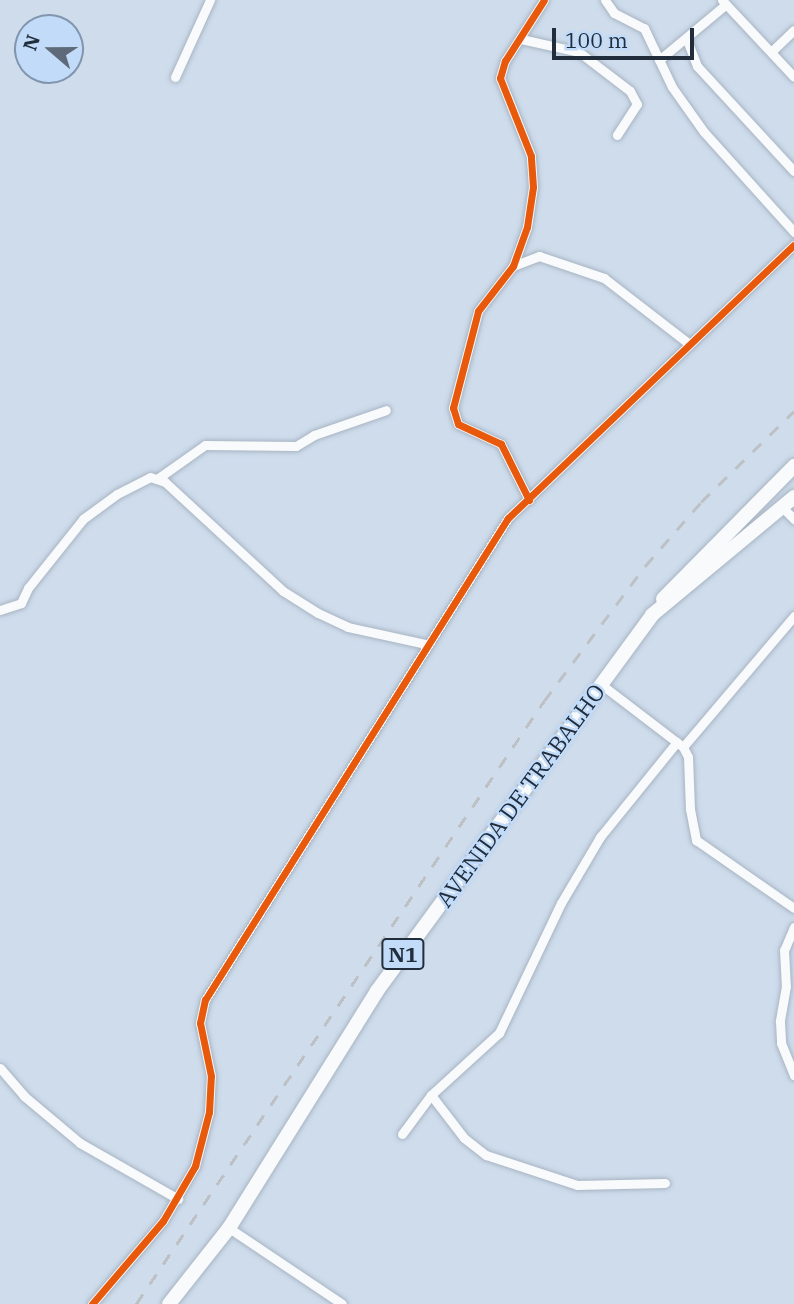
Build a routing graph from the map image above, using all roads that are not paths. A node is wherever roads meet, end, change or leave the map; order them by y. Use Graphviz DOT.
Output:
graph roads {
  1 [pos="210,0"];
  2 [pos="544,0"];
  3 [pos="605,0"];
  4 [pos="723,2"];
  5 [pos="794,30"];
  6 [pos="521,39"];
  7 [pos="687,40"];
  8 [pos="772,51"];
  9 [pos="659,61"];
  10 [pos="176,77"];
  11 [pos="794,77"];
  12 [pos="617,135"];
  13 [pos="794,171"];
  14 [pos="794,232"];
  15 [pos="794,245"];
  16 [pos="513,266"];
  17 [pos="688,343"];
  18 [pos="386,410"];
  19 [pos="794,466"];
  20 [pos="157,479"];
  21 [pos="794,497"];
  22 [pos="529,500"];
  23 [pos="782,509"];
  24 [pos="794,519"];
  25 [pos="0,610"];
  26 [pos="652,615"];
  27 [pos="794,616"];
  28 [pos="425,643"];
  29 [pos="602,685"];
  30 [pos="680,745"];
  31 [pos="794,908"];
  32 [pos="794,927"];
  33 [pos="0,1068"];
  34 [pos="794,1074"];
  35 [pos="431,1096"];
  36 [pos="402,1134"];
  37 [pos="665,1183"];
  38 [pos="178,1199"];
  39 [pos="229,1228"];
  40 [pos="92,1304"];
  41 [pos="169,1304"];
  42 [pos="342,1304"];
  1 -- 10 [label="street"];
  2 -- 6 [label="street"];
  3 -- 9 [label="street"];
  4 -- 7 [label="street"];
  4 -- 8 [label="street"];
  5 -- 8 [label="street"];
  6 -- 12 [label="street"];
  6 -- 16 [label="street"];
  7 -- 9 [label="street"];
  7 -- 13 [label="street"];
  8 -- 11 [label="street"];
  9 -- 14 [label="street"];
  15 -- 17 [label="street"];
  16 -- 17 [label="street"];
  16 -- 22 [label="street"];
  17 -- 22 [label="street"];
  18 -- 20 [label="street"];
  19 -- 26 [label="highway, N1"];
  20 -- 25 [label="street"];
  20 -- 28 [label="street"];
  21 -- 23 [label="highway, AVENIDA DE TRABALHO / N1"];
  22 -- 28 [label="street"];
  23 -- 24 [label="street"];
  23 -- 26 [label="highway, AVENIDA DE TRABALHO / N1"];
  26 -- 29 [label="highway, AVENIDA DE TRABALHO / N1"];
  27 -- 30 [label="street"];
  28 -- 38 [label="street"];
  29 -- 30 [label="street"];
  29 -- 39 [label="highway, AVENIDA DE TRABALHO / N1"];
  30 -- 31 [label="street"];
  30 -- 35 [label="street"];
  32 -- 34 [label="street"];
  33 -- 38 [label="street"];
  35 -- 36 [label="street"];
  35 -- 37 [label="street"];
  38 -- 40 [label="street"];
  39 -- 41 [label="highway, AVENIDA DE TRABALHO / N1"];
  39 -- 42 [label="street"];
}
